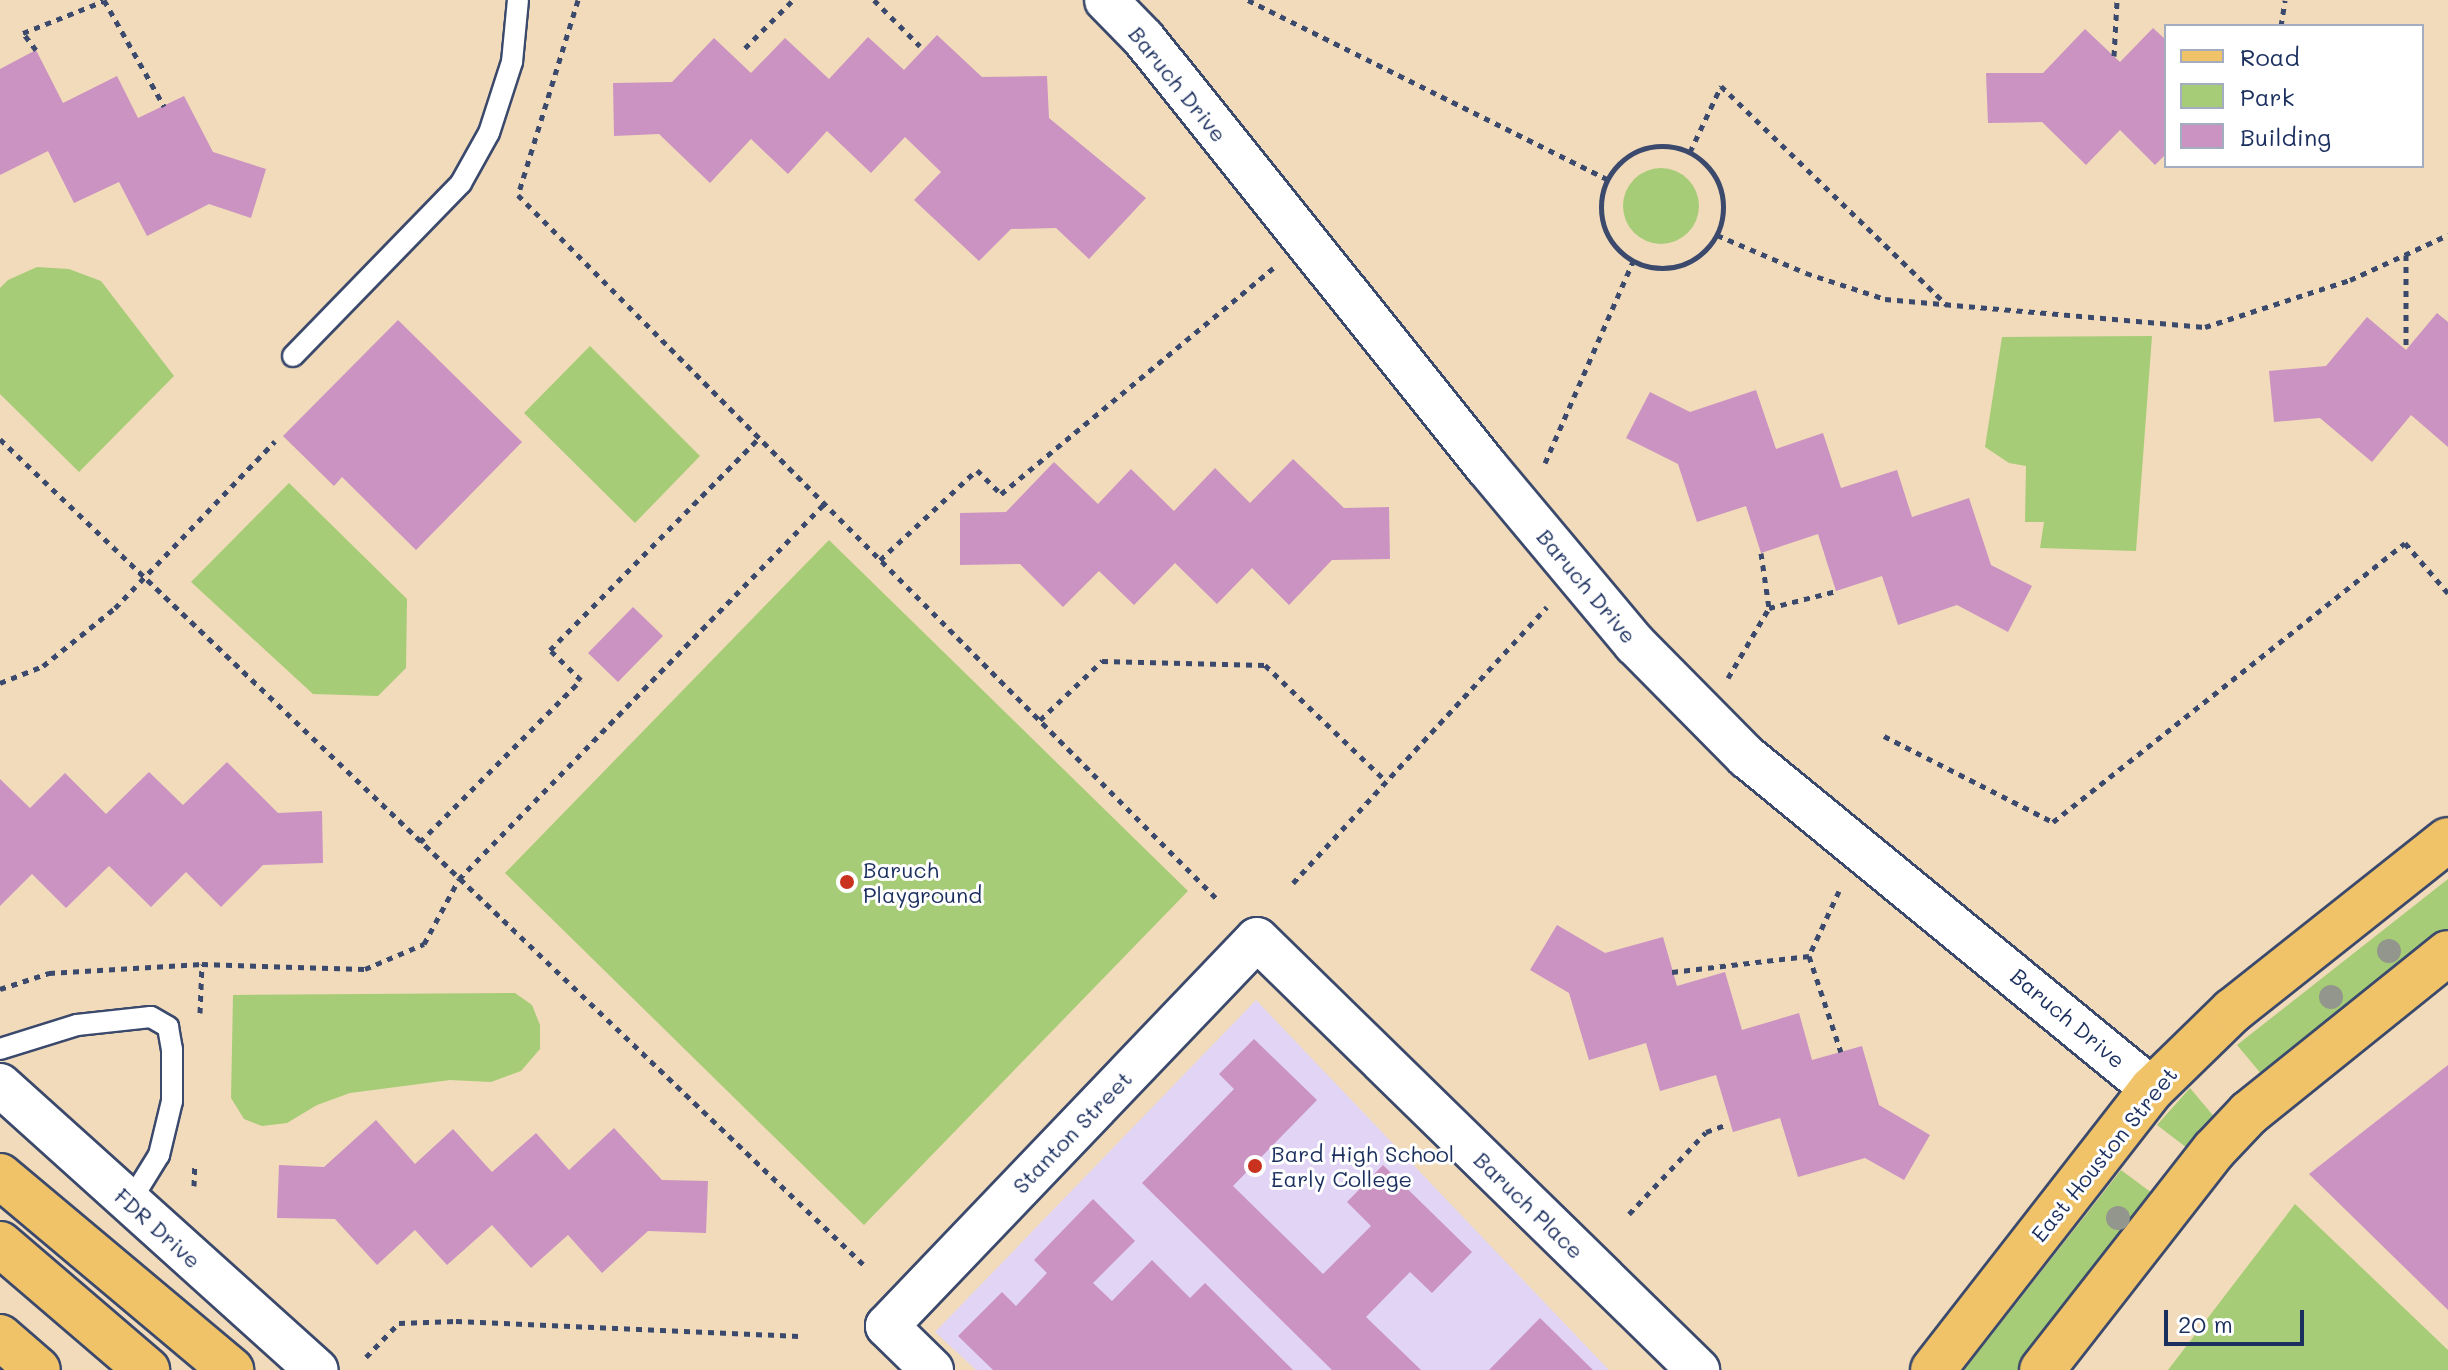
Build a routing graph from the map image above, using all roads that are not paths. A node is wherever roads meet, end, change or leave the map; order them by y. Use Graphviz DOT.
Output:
graph roads {
  1 [pos="518,0"];
  2 [pos="1106,0"];
  3 [pos="293,356"];
  4 [pos="2448,840"];
  5 [pos="1257,939"];
  6 [pos="2448,953"];
  7 [pos="0,1049"];
  8 [pos="0,1085"];
  9 [pos="2152,1089"];
  10 [pos="0,1176"];
  11 [pos="130,1202"];
  12 [pos="0,1244"];
  13 [pos="0,1337"];
  14 [pos="2046,1369"];
  15 [pos="38,1370"];
  16 [pos="147,1370"];
  17 [pos="231,1370"];
  18 [pos="316,1370"];
  19 [pos="932,1370"];
  20 [pos="1698,1370"];
  21 [pos="1933,1370"];
  1 -- 3 [label="lane"];
  2 -- 9 [label="street, Baruch Drive"];
  4 -- 9 [label="main road, East Houston Street"];
  5 -- 19 [label="street, Stanton Street"];
  5 -- 20 [label="street, Baruch Place"];
  6 -- 14 [label="main road"];
  7 -- 11 [label="lane"];
  8 -- 11 [label="street, FDR Drive"];
  9 -- 21 [label="main road, East Houston Street"];
  10 -- 17 [label="main road"];
  11 -- 18 [label="street, FDR Drive"];
  12 -- 16 [label="main road"];
  13 -- 15 [label="main road"];
}
